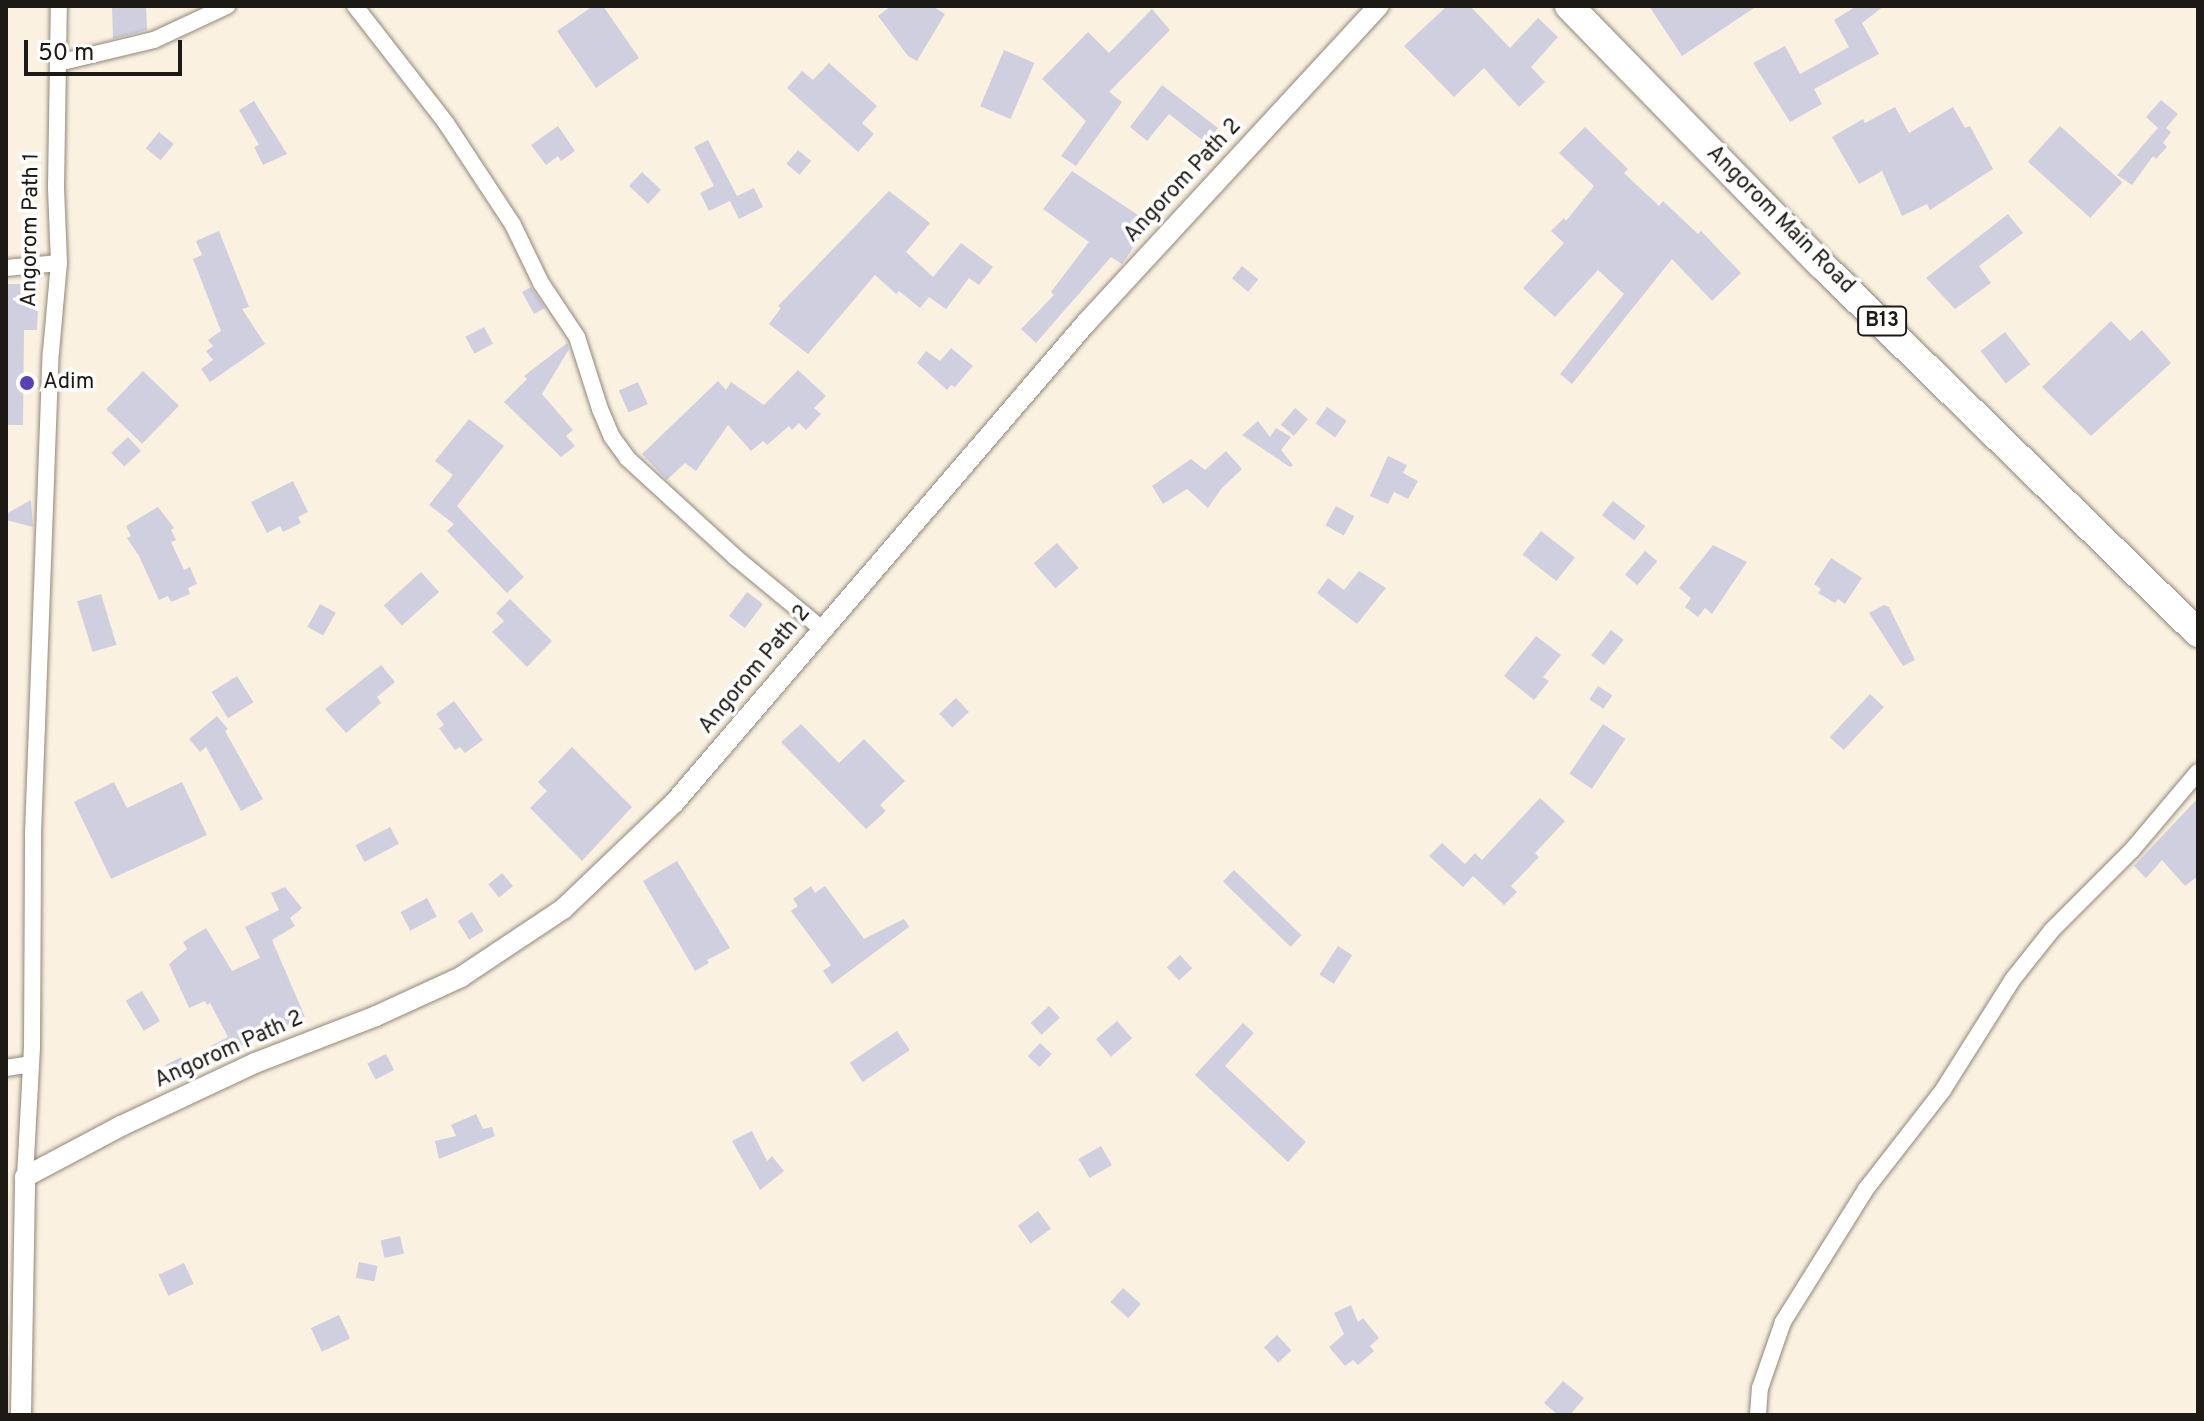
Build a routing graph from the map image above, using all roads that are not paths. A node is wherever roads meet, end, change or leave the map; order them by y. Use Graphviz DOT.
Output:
graph roads {
  1 [pos="59,6"];
  2 [pos="227,6"];
  3 [pos="355,6"];
  4 [pos="1379,6"];
  5 [pos="1569,6"];
  6 [pos="58,63"];
  7 [pos="59,263"];
  8 [pos="6,268"];
  9 [pos="822,629"];
  10 [pos="2198,633"];
  11 [pos="2198,772"];
  12 [pos="30,1064"];
  13 [pos="6,1068"];
  14 [pos="25,1177"];
  15 [pos="21,1415"];
  16 [pos="1758,1415"];
  1 -- 6 [label="street, Angorom Path 1"];
  2 -- 6 [label="street"];
  3 -- 9 [label="street"];
  4 -- 9 [label="street, Angorom Path 2"];
  5 -- 10 [label="highway, Angorom Main Road / B13"];
  6 -- 7 [label="street, Angorom Path 1"];
  7 -- 8 [label="street"];
  7 -- 12 [label="street, Angorom Path 1"];
  9 -- 14 [label="street, Angorom Path 2"];
  11 -- 16 [label="street"];
  12 -- 13 [label="street"];
  12 -- 14 [label="street, Angorom Path 1"];
  14 -- 15 [label="street, Angorom Path 1"];
}
